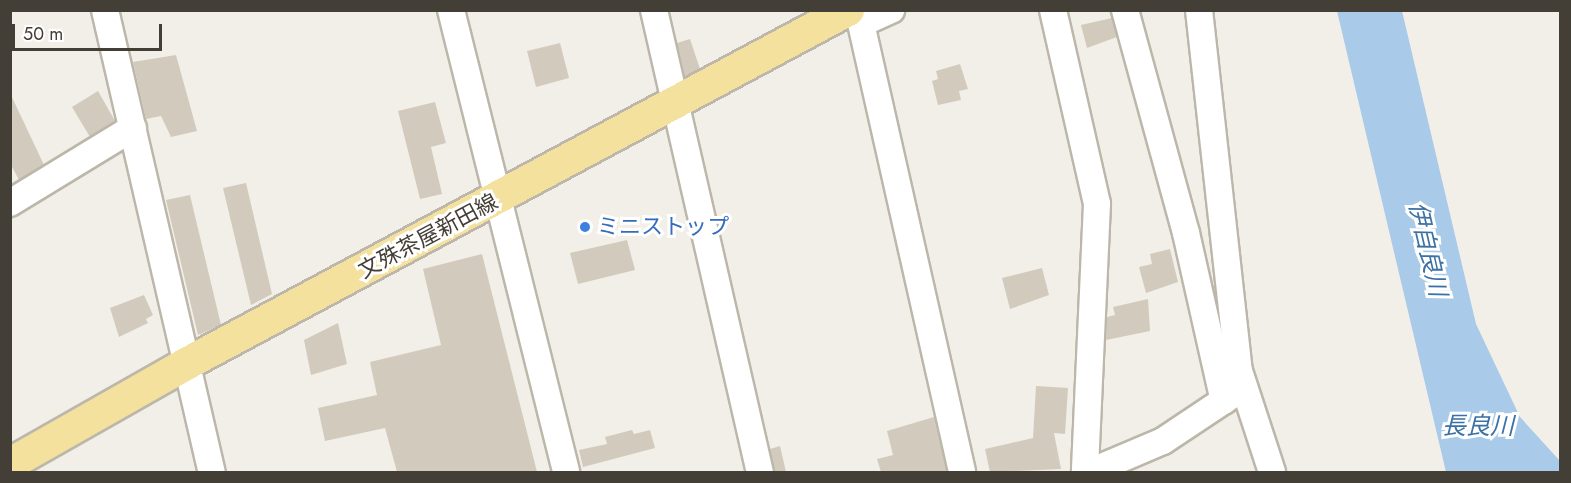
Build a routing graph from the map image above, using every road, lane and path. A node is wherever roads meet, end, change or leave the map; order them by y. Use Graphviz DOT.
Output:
graph roads {
  1 [pos="105,10"];
  2 [pos="451,10"];
  3 [pos="654,10"];
  4 [pos="891,10"];
  5 [pos="1053,10"];
  6 [pos="1125,10"];
  7 [pos="1199,10"];
  8 [pos="856,15"];
  9 [pos="676,105"];
  10 [pos="133,128"];
  11 [pos="500,198"];
  12 [pos="10,203"];
  13 [pos="186,364"];
  14 [pos="1234,394"];
  15 [pos="10,464"];
  16 [pos="212,472"];
  17 [pos="566,472"];
  18 [pos="760,472"];
  19 [pos="962,472"];
  20 [pos="1085,472"];
  21 [pos="1090,472"];
  22 [pos="1272,472"];
  1 -- 10 [label="street"];
  2 -- 11 [label="street"];
  3 -- 9 [label="street"];
  4 -- 8 [label="street"];
  5 -- 20 [label="street"];
  6 -- 14 [label="street"];
  7 -- 14 [label="street"];
  8 -- 9 [label="main road, 文殊茶屋新田線"];
  8 -- 19 [label="street"];
  9 -- 11 [label="main road, 文殊茶屋新田線"];
  9 -- 18 [label="street"];
  10 -- 12 [label="street"];
  10 -- 13 [label="street"];
  11 -- 13 [label="main road, 文殊茶屋新田線"];
  11 -- 17 [label="street"];
  13 -- 15 [label="main road, 文殊茶屋新田線"];
  13 -- 16 [label="street"];
  14 -- 21 [label="street"];
  14 -- 22 [label="street"];
}
